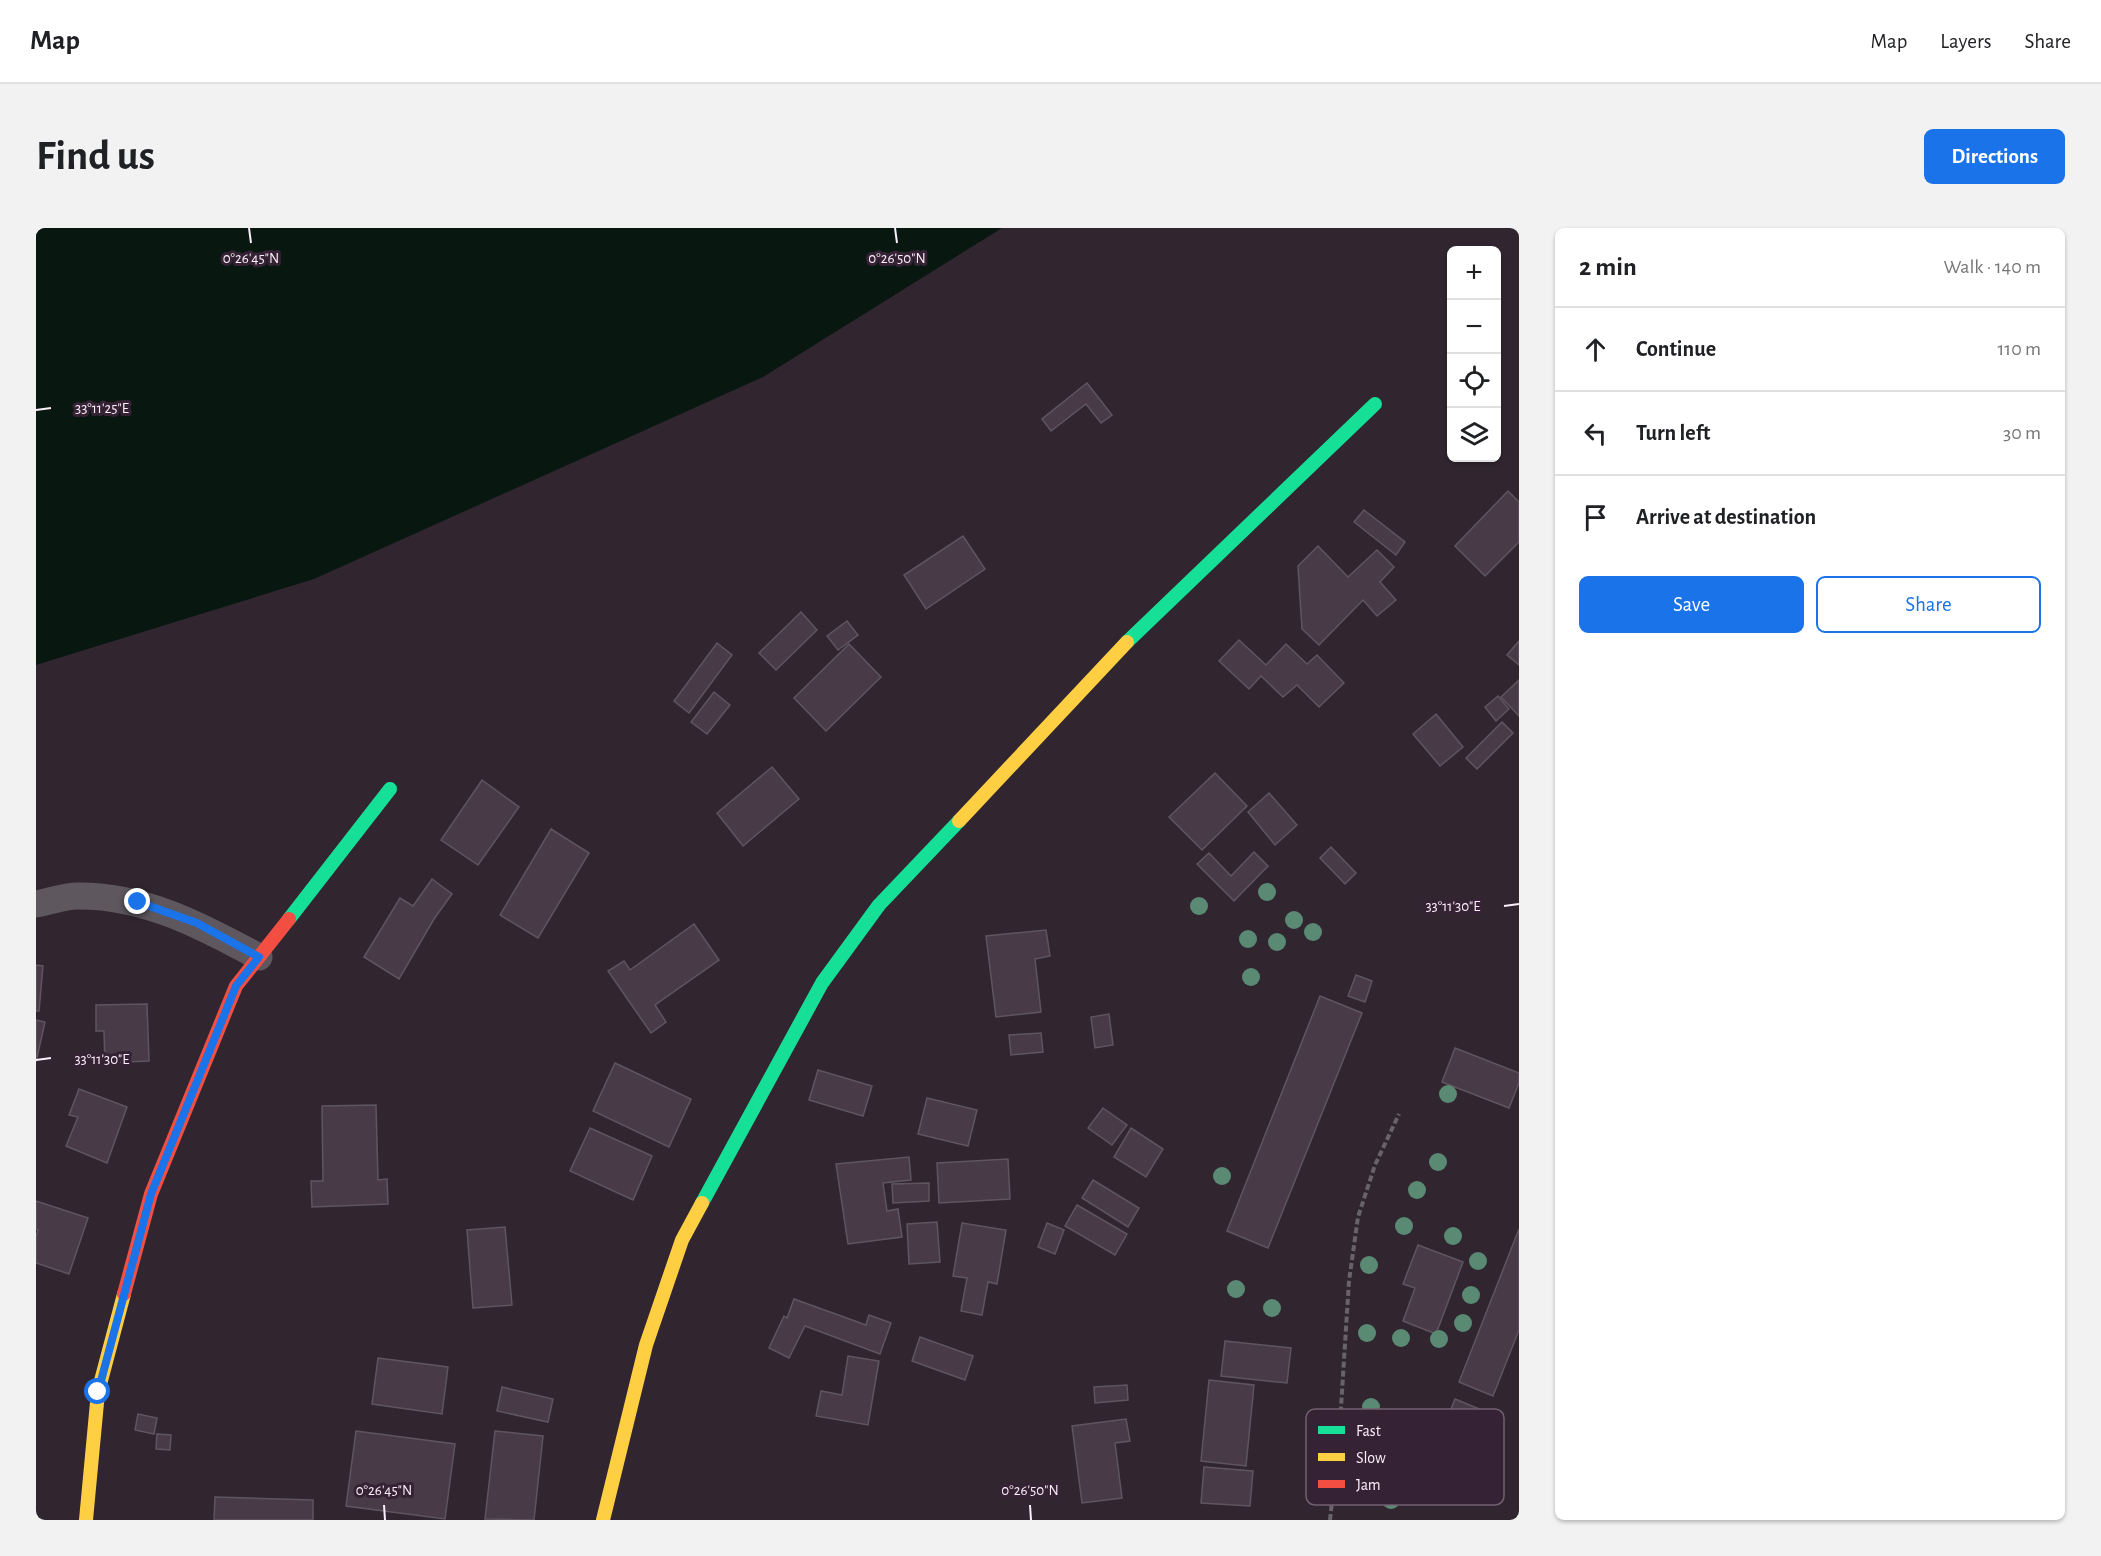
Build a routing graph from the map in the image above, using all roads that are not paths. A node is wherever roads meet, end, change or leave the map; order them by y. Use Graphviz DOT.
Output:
graph roads {
  1 [pos="1375,404"];
  2 [pos="390,789"];
  3 [pos="36,904"];
  4 [pos="259,957"];
  5 [pos="86,1520"];
  6 [pos="603,1520"];
  1 -- 6 [label="street"];
  2 -- 4 [label="street"];
  3 -- 4 [label="street"];
  4 -- 5 [label="street"];
}
